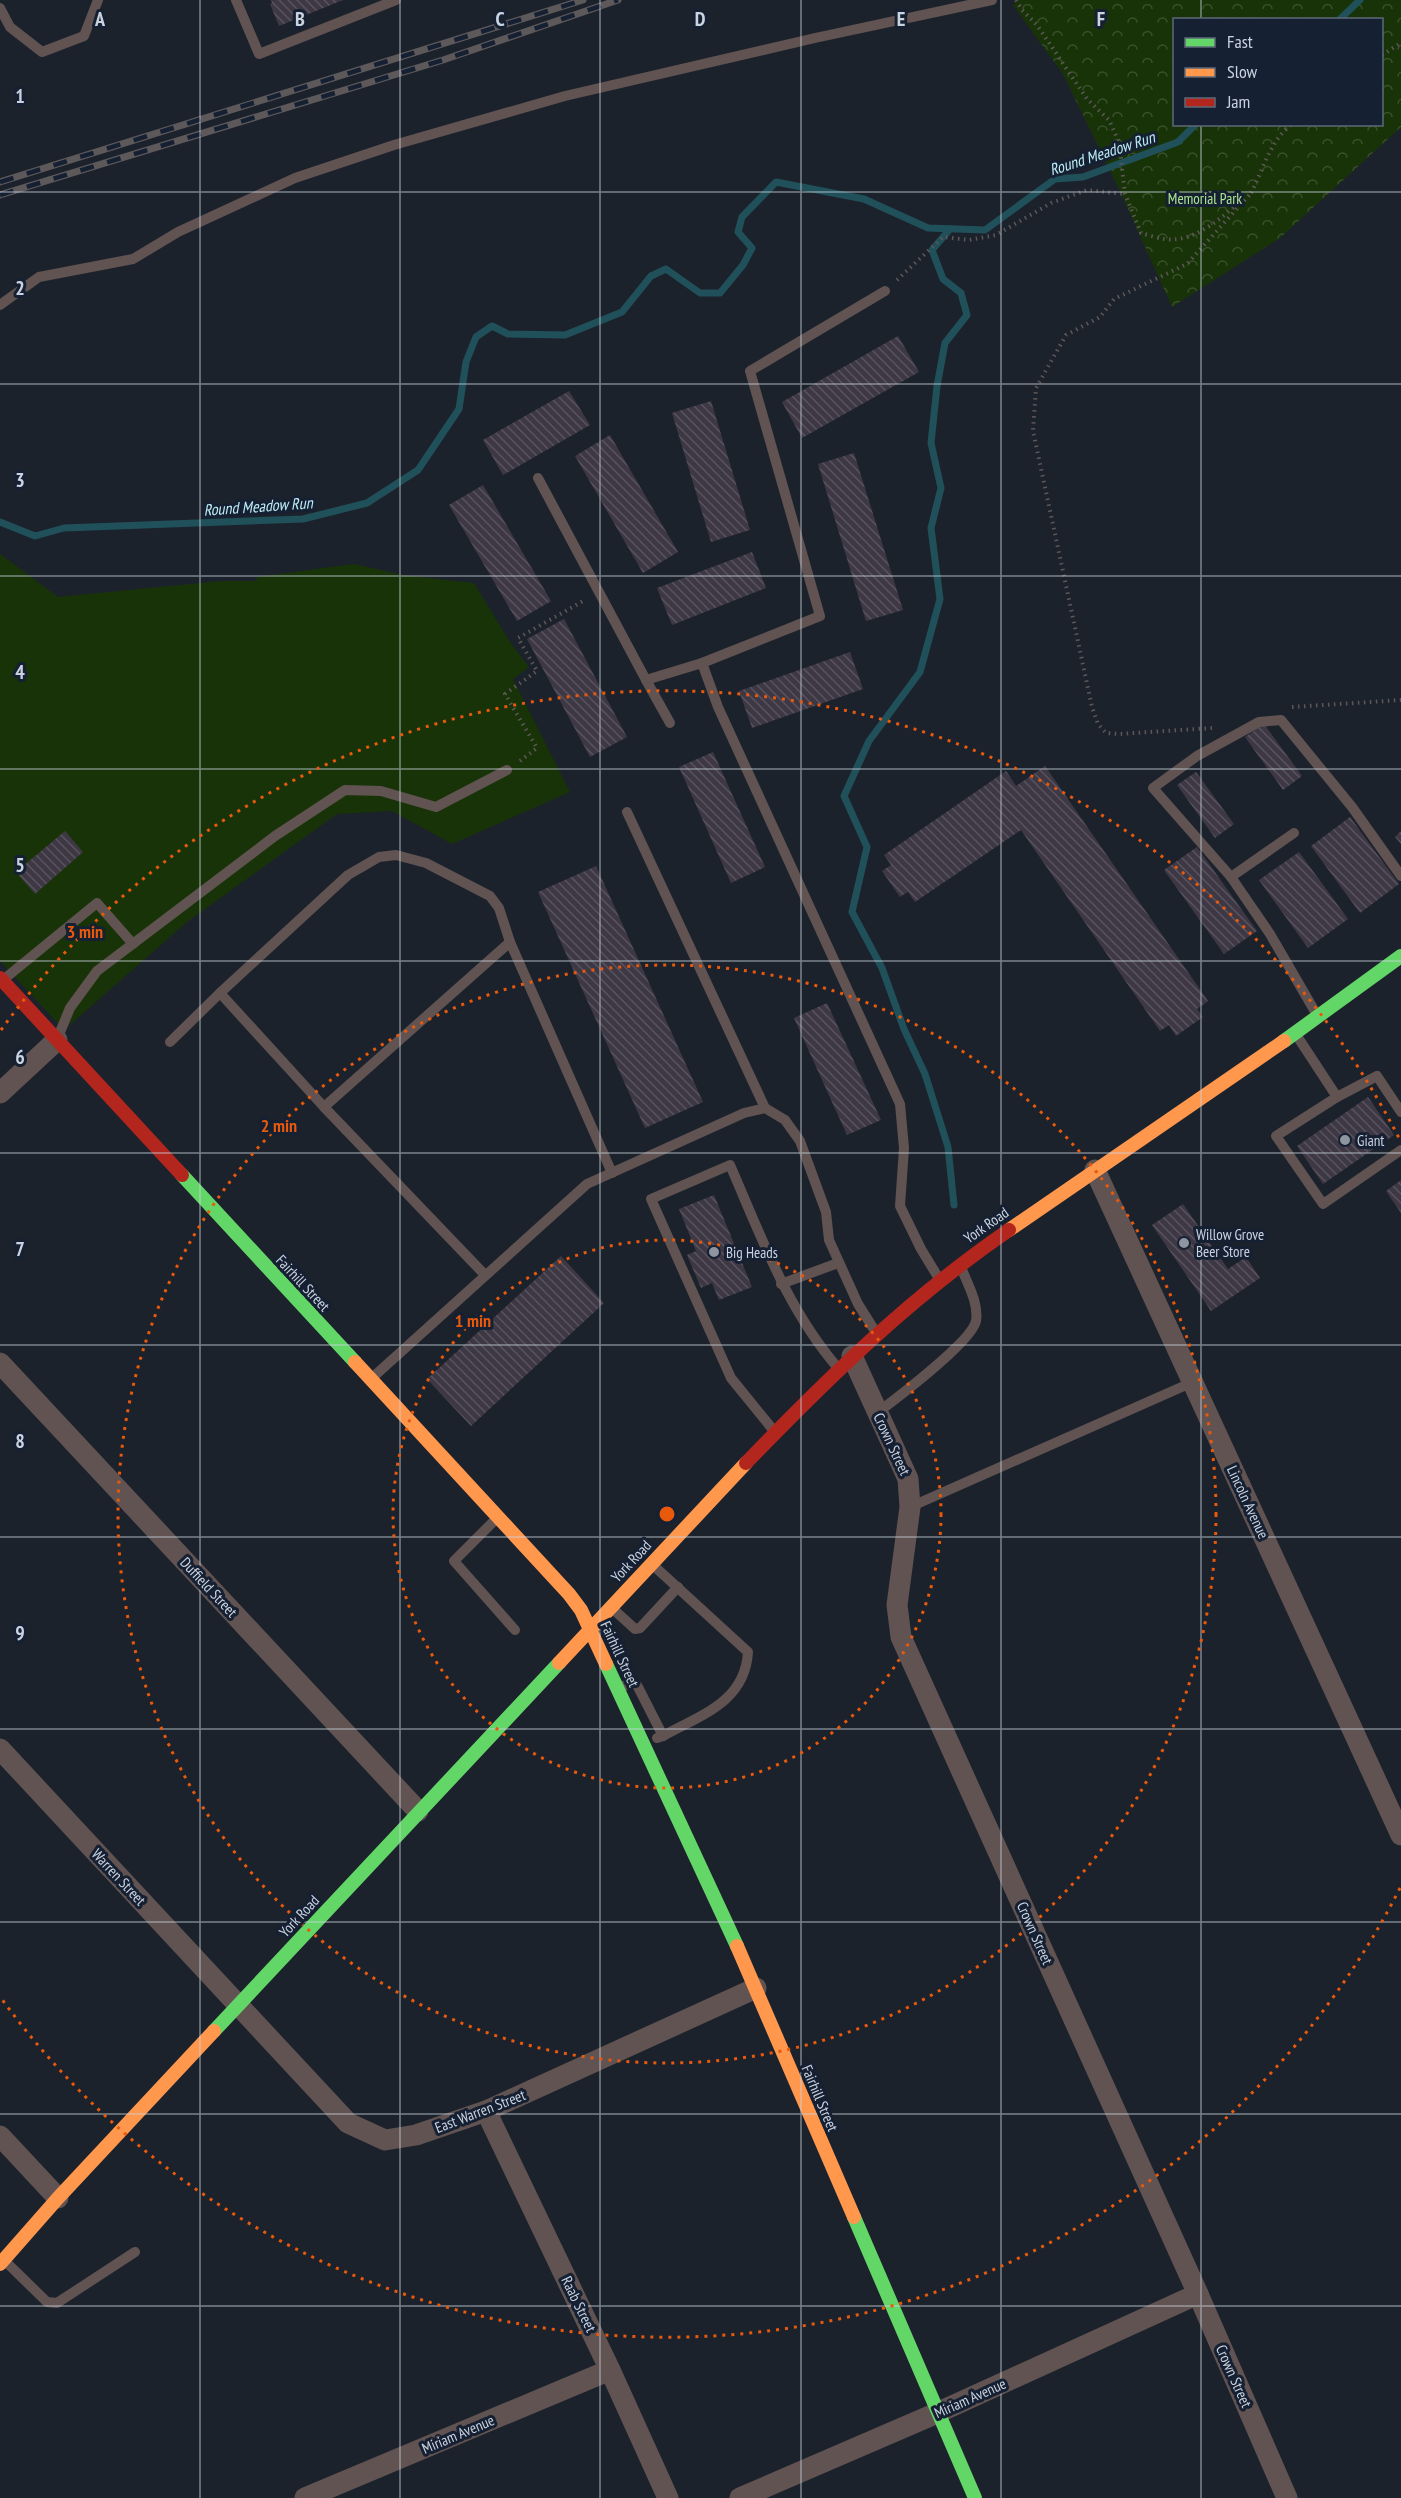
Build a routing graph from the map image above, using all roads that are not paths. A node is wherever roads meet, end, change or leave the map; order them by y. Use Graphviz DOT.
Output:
graph roads {
  1 [pos="98,0"];
  2 [pos="236,0"];
  3 [pos="396,0"];
  4 [pos="992,0"];
  5 [pos="0,8"];
  6 [pos="885,291"];
  7 [pos="0,305"];
  8 [pos="538,478"];
  9 [pos="702,663"];
  10 [pos="646,680"];
  11 [pos="670,723"];
  12 [pos="507,770"];
  13 [pos="627,812"];
  14 [pos="1294,833"];
  15 [pos="1401,876"];
  16 [pos="1231,877"];
  17 [pos="510,942"];
  18 [pos="133,944"];
  19 [pos="1401,956"];
  20 [pos="1,979"];
  21 [pos="220,993"];
  22 [pos="1318,1018"];
  23 [pos="1296,1034"];
  24 [pos="57,1040"];
  25 [pos="170,1042"];
  26 [pos="0,1093"];
  27 [pos="1337,1097"];
  28 [pos="324,1107"];
  29 [pos="765,1108"];
  30 [pos="1401,1112"];
  31 [pos="1401,1150"];
  32 [pos="1095,1170"];
  33 [pos="612,1173"];
  34 [pos="838,1263"];
  35 [pos="959,1264"];
  36 [pos="485,1275"];
  37 [pos="940,1280"];
  38 [pos="781,1284"];
  39 [pos="876,1334"];
  40 [pos="845,1362"];
  41 [pos="0,1363"];
  42 [pos="370,1380"];
  43 [pos="1193,1382"];
  44 [pos="877,1413"];
  45 [pos="775,1432"];
  46 [pos="910,1507"];
  47 [pos="498,1518"];
  48 [pos="651,1564"];
  49 [pos="678,1587"];
  50 [pos="611,1607"];
  51 [pos="590,1629"];
  52 [pos="515,1630"];
  53 [pos="617,1688"];
  54 [pos="663,1736"];
  55 [pos="644,1745"];
  56 [pos="0,1749"];
  57 [pos="418,1811"];
  58 [pos="1401,1835"];
  59 [pos="756,1988"];
  60 [pos="238,2005"];
  61 [pos="486,2111"];
  62 [pos="0,2136"];
  63 [pos="57,2199"];
  64 [pos="135,2252"];
  65 [pos="2,2262"];
  66 [pos="1198,2295"];
  67 [pos="610,2370"];
  68 [pos="937,2413"];
  69 [pos="305,2498"];
  70 [pos="668,2498"];
  71 [pos="740,2498"];
  72 [pos="975,2498"];
  73 [pos="1287,2498"];
  1 -- 5 [label="lane"];
  2 -- 3 [label="lane"];
  4 -- 7 [label="lane"];
  6 -- 9 [label="lane"];
  8 -- 10 [label="lane"];
  9 -- 10 [label="lane"];
  9 -- 37 [label="lane"];
  10 -- 11 [label="lane"];
  12 -- 18 [label="lane"];
  13 -- 29 [label="lane"];
  14 -- 16 [label="lane"];
  15 -- 16 [label="lane"];
  16 -- 22 [label="lane"];
  17 -- 21 [label="lane"];
  17 -- 28 [label="lane"];
  17 -- 33 [label="lane"];
  18 -- 20 [label="lane"];
  18 -- 24 [label="lane"];
  19 -- 22 [label="main road, York Road"];
  20 -- 24 [label="main road, Fairhill Street"];
  21 -- 25 [label="lane"];
  21 -- 28 [label="lane"];
  22 -- 23 [label="main road, York Road"];
  23 -- 27 [label="lane"];
  23 -- 32 [label="main road, York Road"];
  24 -- 26 [label="street"];
  24 -- 42 [label="main road, Fairhill Street"];
  27 -- 30 [label="lane"];
  27 -- 31 [label="lane"];
  28 -- 36 [label="lane"];
  29 -- 33 [label="lane"];
  29 -- 34 [label="lane"];
  32 -- 35 [label="main road, York Road"];
  32 -- 43 [label="street, Lincoln Avenue"];
  33 -- 36 [label="lane"];
  34 -- 38 [label="lane"];
  34 -- 39 [label="lane"];
  35 -- 37 [label="main road, York Road"];
  35 -- 44 [label="lane"];
  36 -- 42 [label="lane"];
  37 -- 39 [label="main road, York Road"];
  38 -- 40 [label="lane"];
  38 -- 45 [label="lane"];
  39 -- 40 [label="main road, York Road"];
  40 -- 44 [label="street, Crown Street"];
  40 -- 45 [label="main road, York Road"];
  41 -- 57 [label="street, Duffield Street"];
  42 -- 47 [label="main road, Fairhill Street"];
  43 -- 46 [label="lane"];
  43 -- 58 [label="street, Lincoln Avenue"];
  44 -- 46 [label="street, Crown Street"];
  45 -- 48 [label="main road, York Road"];
  46 -- 66 [label="street, Crown Street"];
  47 -- 51 [label="main road, Fairhill Street"];
  47 -- 52 [label="lane"];
  48 -- 49 [label="lane"];
  48 -- 50 [label="main road, York Road"];
  49 -- 50 [label="lane"];
  49 -- 54 [label="lane"];
  50 -- 51 [label="main road, York Road"];
  51 -- 53 [label="main road, Fairhill Street"];
  51 -- 57 [label="main road, York Road"];
  53 -- 54 [label="lane"];
  53 -- 55 [label="main road, Fairhill Street"];
  54 -- 55 [label="lane"];
  55 -- 59 [label="main road, Fairhill Street"];
  56 -- 60 [label="street, Warren Street"];
  57 -- 60 [label="main road, York Road"];
  59 -- 61 [label="street, East Warren Street"];
  59 -- 68 [label="main road, Fairhill Street"];
  60 -- 61 [label="street, East Warren Street"];
  60 -- 63 [label="main road, York Road"];
  61 -- 67 [label="street, Raab Street"];
  62 -- 63 [label="street"];
  63 -- 65 [label="main road, York Road"];
  64 -- 65 [label="lane"];
  66 -- 68 [label="street, Miriam Avenue"];
  66 -- 73 [label="street, Crown Street"];
  67 -- 69 [label="street, Miriam Avenue"];
  67 -- 70 [label="street, Raab Street"];
  68 -- 71 [label="street, Miriam Avenue"];
  68 -- 72 [label="main road, Fairhill Street"];
}
